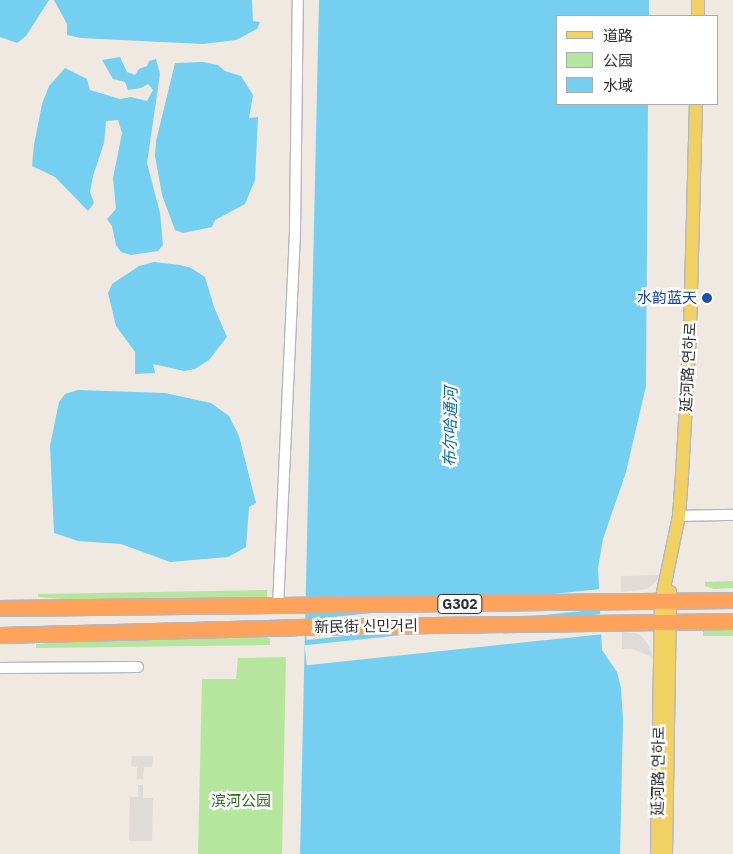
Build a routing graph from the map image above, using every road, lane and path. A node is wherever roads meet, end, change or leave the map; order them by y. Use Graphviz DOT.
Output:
graph roads {
  1 [pos="298,0"];
  2 [pos="698,0"];
  3 [pos="698,15"];
  4 [pos="696,105"];
  5 [pos="733,515"];
  6 [pos="678,516"];
  7 [pos="733,600"];
  8 [pos="666,602"];
  9 [pos="275,607"];
  10 [pos="0,608"];
  11 [pos="733,621"];
  12 [pos="665,622"];
  13 [pos="272,628"];
  14 [pos="0,635"];
  15 [pos="138,667"];
  16 [pos="0,668"];
  17 [pos="657,854"];
  18 [pos="666,854"];
  1 -- 9 [label="street"];
  2 -- 3 [label="main road"];
  4 -- 6 [label="main road, 延河路 연하로"];
  5 -- 6 [label="street"];
  6 -- 8 [label="main road, 延河路 연하로"];
  7 -- 8 [label="highway, 新民街 신민거리 / G302"];
  8 -- 9 [label="highway, 新民街 신민거리 / G302"];
  8 -- 12 [label="main road, 延河路 연하로"];
  9 -- 10 [label="highway, 新民街 신민거리 / G302"];
  9 -- 13 [label="highway"];
  11 -- 12 [label="highway, 新民街 신민거리 / G302"];
  12 -- 13 [label="highway, 新民街 신민거리 / G302"];
  12 -- 17 [label="main road, 延河路 연하로"];
  12 -- 18 [label="main road, 延河路 연하로"];
  13 -- 14 [label="highway, 新民街 신민거리 / G302"];
  15 -- 16 [label="street"];
}
